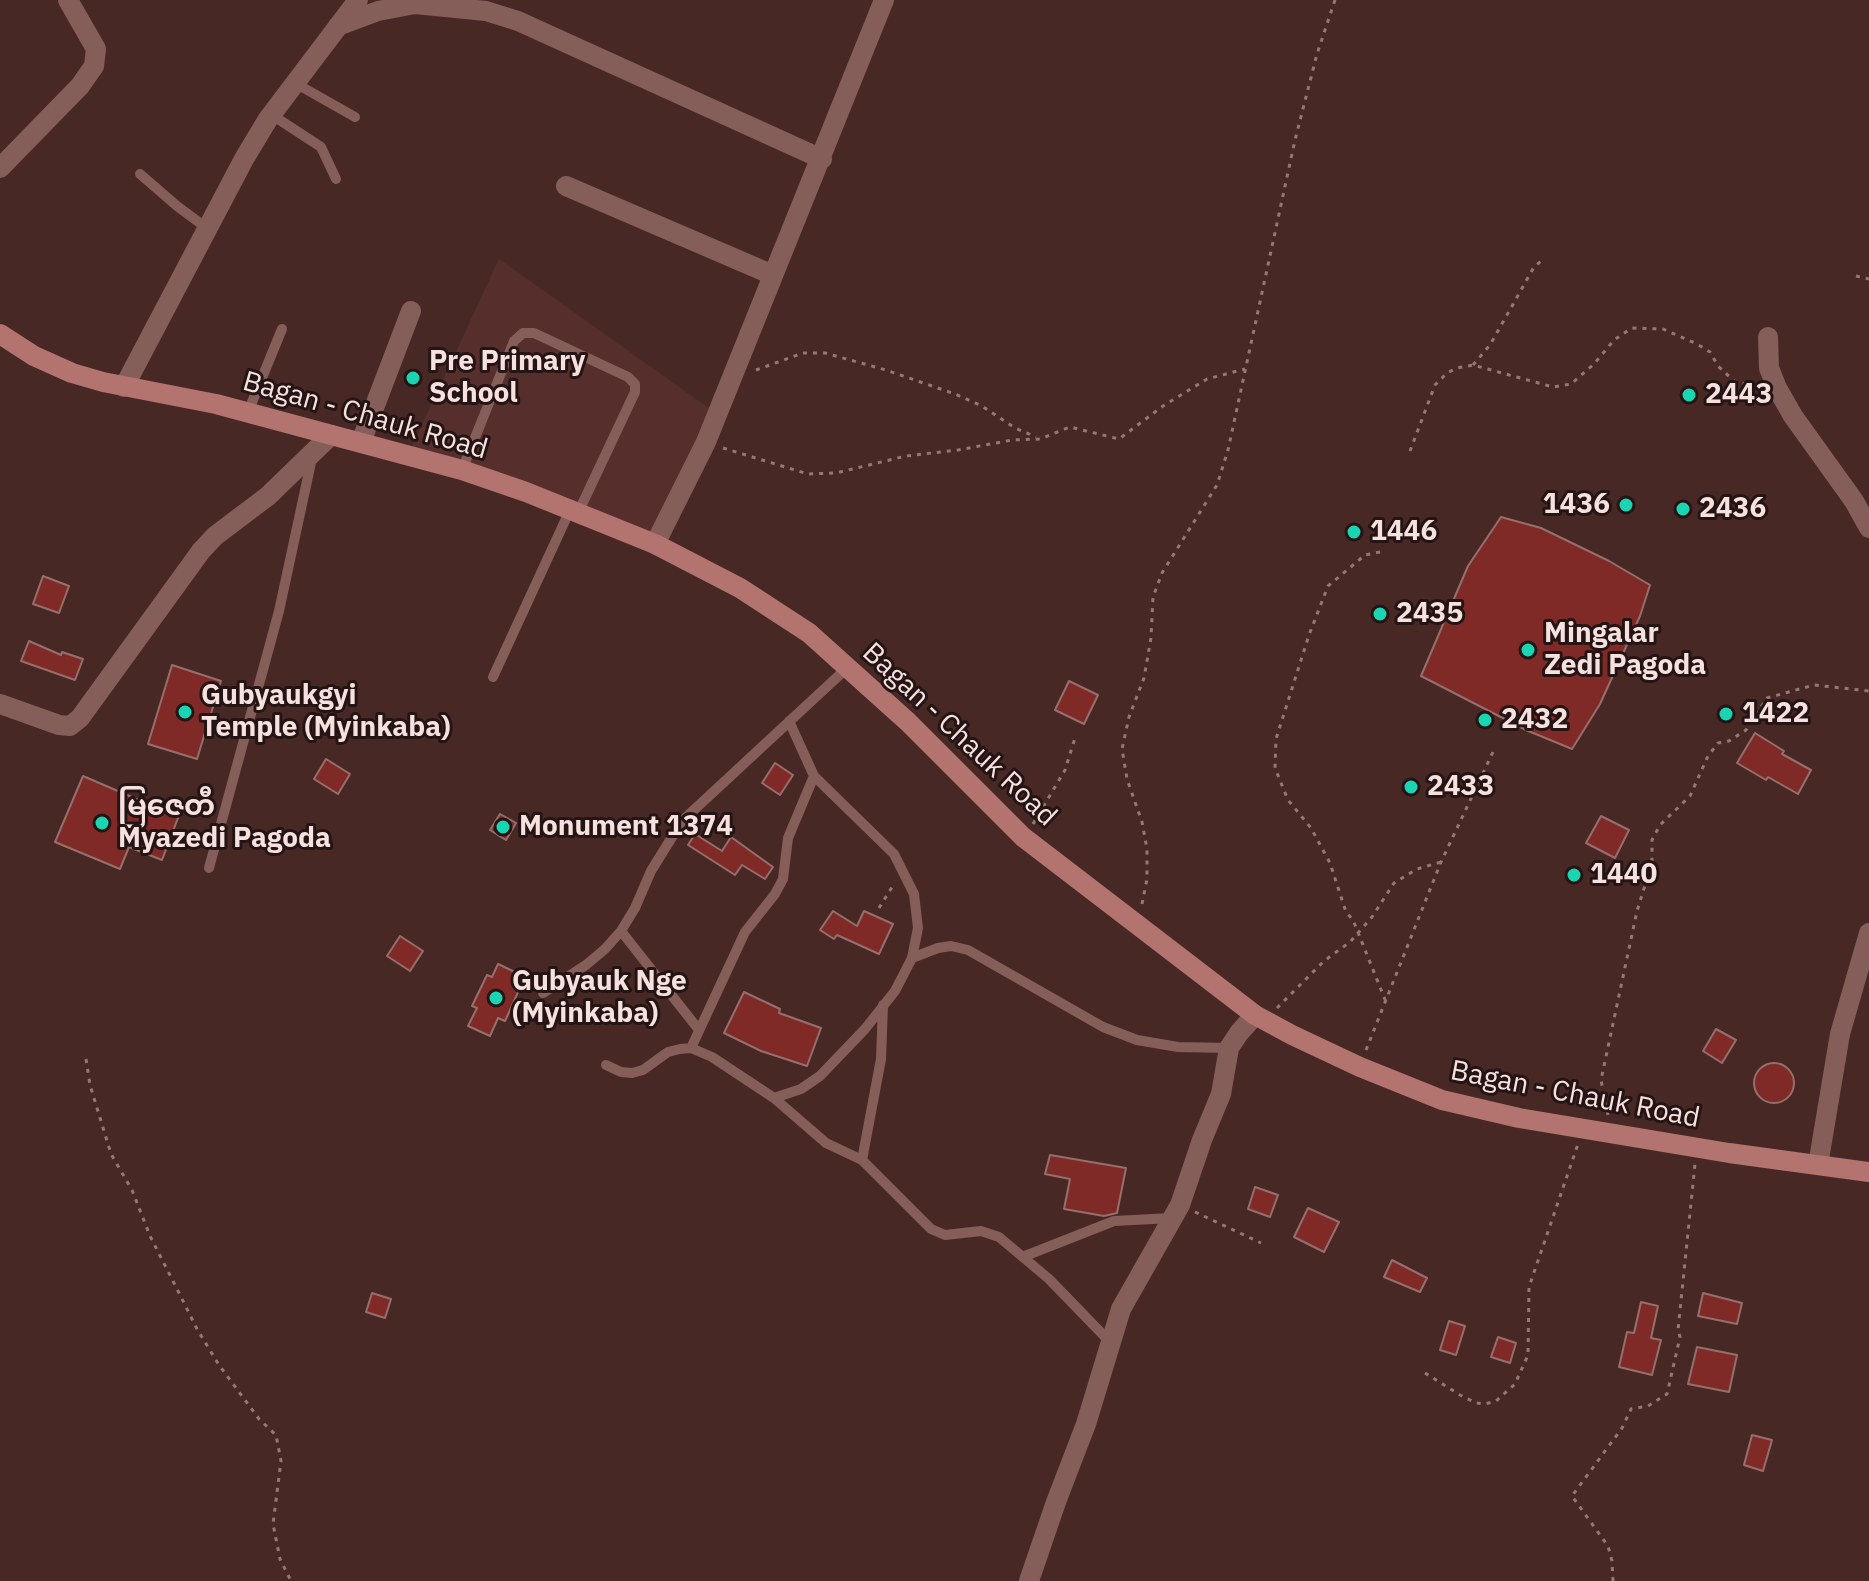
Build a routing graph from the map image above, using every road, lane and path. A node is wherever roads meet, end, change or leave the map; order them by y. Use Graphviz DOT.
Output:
graph roads {
  1 [pos="68,0"];
  2 [pos="358,0"];
  3 [pos="884,0"];
  4 [pos="1335,0"];
  5 [pos="338,26"];
  6 [pos="295,83"];
  7 [pos="272,115"];
  8 [pos="355,117"];
  9 [pos="822,159"];
  10 [pos="0,168"];
  11 [pos="140,174"];
  12 [pos="336,179"];
  13 [pos="566,186"];
  14 [pos="208,229"];
  15 [pos="1541,261"];
  16 [pos="773,275"];
  17 [pos="1856,276"];
  18 [pos="1869,279"];
  19 [pos="411,311"];
  20 [pos="282,329"];
  21 [pos="0,334"];
  22 [pos="1768,337"];
  23 [pos="1473,365"];
  24 [pos="1245,369"];
  25 [pos="730,380"];
  26 [pos="124,387"];
  27 [pos="1777,388"];
  28 [pos="248,412"];
  29 [pos="331,435"];
  30 [pos="1040,439"];
  31 [pos="361,442"];
  32 [pos="706,442"];
  33 [pos="1410,451"];
  34 [pos="313,452"];
  35 [pos="462,470"];
  36 [pos="574,512"];
  37 [pos="1869,528"];
  38 [pos="655,544"];
  39 [pos="1380,552"];
  40 [pos="847,668"];
  41 [pos="493,677"];
  42 [pos="1869,691"];
  43 [pos="0,704"];
  44 [pos="789,721"];
  45 [pos="1075,738"];
  46 [pos="1493,752"];
  47 [pos="814,776"];
  48 [pos="1023,837"];
  49 [pos="1441,862"];
  50 [pos="209,868"];
  51 [pos="902,871"];
  52 [pos="879,908"];
  53 [pos="1137,924"];
  54 [pos="621,931"];
  55 [pos="1358,933"];
  56 [pos="1869,933"];
  57 [pos="912,958"];
  58 [pos="543,993"];
  59 [pos="1386,1002"];
  60 [pos="883,1005"];
  61 [pos="1260,1018"];
  62 [pos="699,1030"];
  63 [pos="691,1048"];
  64 [pos="1229,1048"];
  65 [pos="86,1059"];
  66 [pos="606,1065"];
  67 [pos="1360,1067"];
  68 [pos="774,1098"];
  69 [pos="1583,1129"];
  70 [pos="1612,1134"];
  71 [pos="1697,1148"];
  72 [pos="862,1160"];
  73 [pos="1818,1165"];
  74 [pos="1866,1169"];
  75 [pos="1177,1212"];
  76 [pos="1261,1243"];
  77 [pos="1025,1256"];
  78 [pos="1111,1343"];
  79 [pos="1425,1373"];
  80 [pos="291,1581"];
  81 [pos="1029,1581"];
  82 [pos="1613,1581"];
  1 -- 10 [label="street"];
  2 -- 5 [label="street"];
  3 -- 9 [label="street"];
  4 -- 24 [label="path"];
  5 -- 6 [label="street"];
  5 -- 9 [label="street"];
  6 -- 7 [label="street"];
  6 -- 8 [label="lane"];
  7 -- 12 [label="lane"];
  7 -- 14 [label="street"];
  9 -- 16 [label="street"];
  11 -- 14 [label="lane"];
  13 -- 16 [label="street"];
  14 -- 26 [label="street"];
  15 -- 23 [label="path"];
  16 -- 25 [label="street"];
  17 -- 18 [label="path"];
  19 -- 31 [label="street"];
  20 -- 28 [label="lane"];
  21 -- 26 [label="main road, Bagan - Chauk Road"];
  22 -- 27 [label="street"];
  23 -- 27 [label="path"];
  23 -- 33 [label="path"];
  24 -- 30 [label="path"];
  24 -- 53 [label="path"];
  25 -- 30 [label="path"];
  25 -- 32 [label="street"];
  26 -- 28 [label="main road, Bagan - Chauk Road"];
  27 -- 37 [label="street"];
  28 -- 29 [label="main road, Bagan - Chauk Road"];
  29 -- 31 [label="main road, Bagan - Chauk Road"];
  29 -- 34 [label="street"];
  30 -- 32 [label="path"];
  31 -- 35 [label="main road, Bagan - Chauk Road"];
  32 -- 38 [label="street"];
  34 -- 43 [label="street"];
  34 -- 50 [label="lane"];
  35 -- 36 [label="main road, Bagan - Chauk Road"];
  35 -- 36 [label="lane"];
  36 -- 38 [label="main road, Bagan - Chauk Road"];
  36 -- 41 [label="lane"];
  38 -- 40 [label="main road, Bagan - Chauk Road"];
  39 -- 55 [label="path"];
  40 -- 44 [label="lane"];
  40 -- 48 [label="main road, Bagan - Chauk Road"];
  42 -- 70 [label="path"];
  44 -- 47 [label="lane"];
  44 -- 54 [label="lane"];
  45 -- 48 [label="path"];
  46 -- 49 [label="path"];
  47 -- 51 [label="lane"];
  47 -- 62 [label="lane"];
  48 -- 53 [label="main road, Bagan - Chauk Road"];
  49 -- 55 [label="path"];
  49 -- 59 [label="path"];
  51 -- 52 [label="path"];
  51 -- 57 [label="lane"];
  53 -- 61 [label="main road, Bagan - Chauk Road"];
  54 -- 58 [label="lane"];
  54 -- 62 [label="lane"];
  55 -- 59 [label="path"];
  55 -- 61 [label="path"];
  56 -- 73 [label="street"];
  57 -- 60 [label="lane"];
  57 -- 64 [label="lane"];
  59 -- 67 [label="path"];
  60 -- 68 [label="lane"];
  60 -- 72 [label="lane"];
  61 -- 64 [label="street"];
  61 -- 67 [label="main road, Bagan - Chauk Road"];
  62 -- 63 [label="lane"];
  63 -- 66 [label="lane"];
  63 -- 68 [label="lane"];
  64 -- 75 [label="street"];
  65 -- 80 [label="path"];
  67 -- 69 [label="main road, Bagan - Chauk Road"];
  68 -- 72 [label="lane"];
  69 -- 70 [label="main road, Bagan - Chauk Road"];
  69 -- 79 [label="path"];
  70 -- 71 [label="main road, Bagan - Chauk Road"];
  71 -- 73 [label="main road, Bagan - Chauk Road"];
  71 -- 82 [label="path"];
  72 -- 77 [label="lane"];
  73 -- 74 [label="main road, Bagan - Chauk Road"];
  75 -- 76 [label="path"];
  75 -- 77 [label="lane"];
  75 -- 78 [label="street"];
  77 -- 78 [label="lane"];
  78 -- 81 [label="street"];
}
